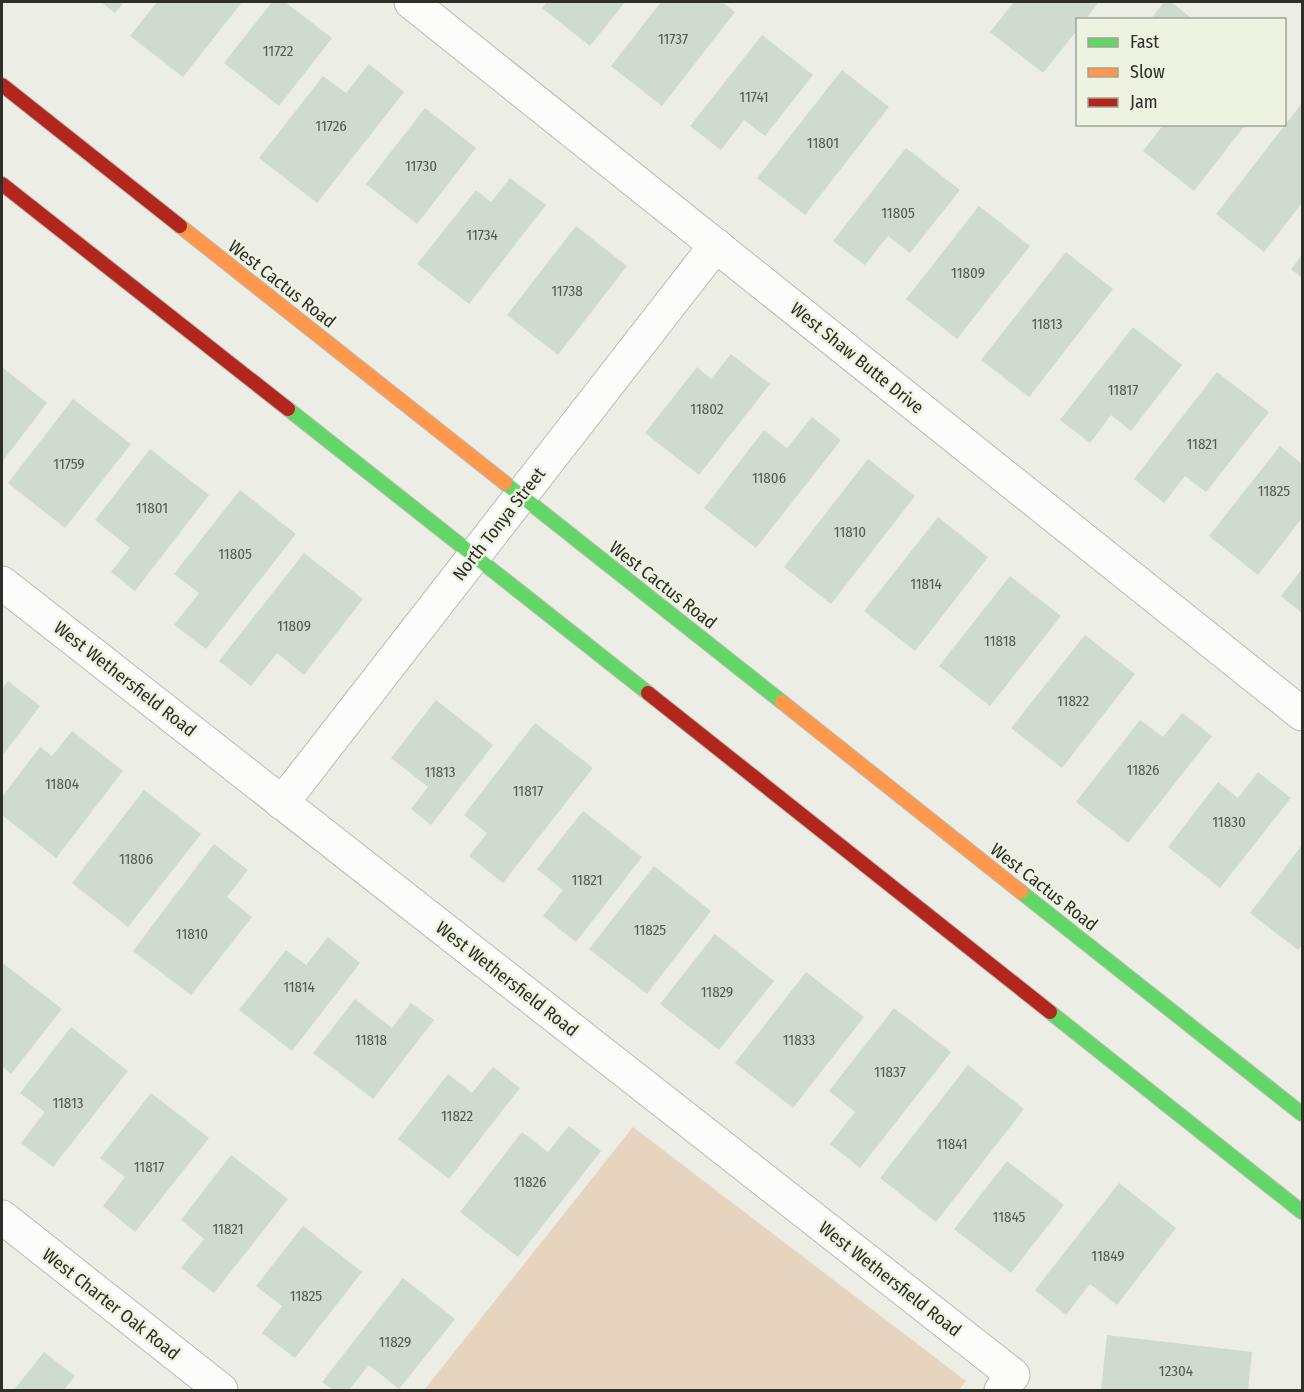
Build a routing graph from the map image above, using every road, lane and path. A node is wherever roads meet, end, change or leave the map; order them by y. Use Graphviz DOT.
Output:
graph roads {
  1 [pos="411,2"];
  2 [pos="2,85"];
  3 [pos="2,184"];
  4 [pos="716,245"];
  5 [pos="521,496"];
  6 [pos="474,555"];
  7 [pos="2,583"];
  8 [pos="1302,714"];
  9 [pos="282,803"];
  10 [pos="1302,1114"];
  11 [pos="1302,1212"];
  12 [pos="2,1217"];
  13 [pos="1007,1383"];
  14 [pos="221,1390"];
  1 -- 4 [label="street, West Shaw Butte Drive"];
  2 -- 5 [label="street, West Cactus Road"];
  3 -- 6 [label="street"];
  4 -- 5 [label="street, North Tonya Street"];
  4 -- 8 [label="street, West Shaw Butte Drive"];
  5 -- 6 [label="street, North Tonya Street"];
  5 -- 10 [label="street, West Cactus Road"];
  6 -- 9 [label="street, North Tonya Street"];
  6 -- 11 [label="street"];
  7 -- 9 [label="street, West Wethersfield Road"];
  9 -- 13 [label="street, West Wethersfield Road"];
  12 -- 14 [label="street, West Charter Oak Road"];
}
